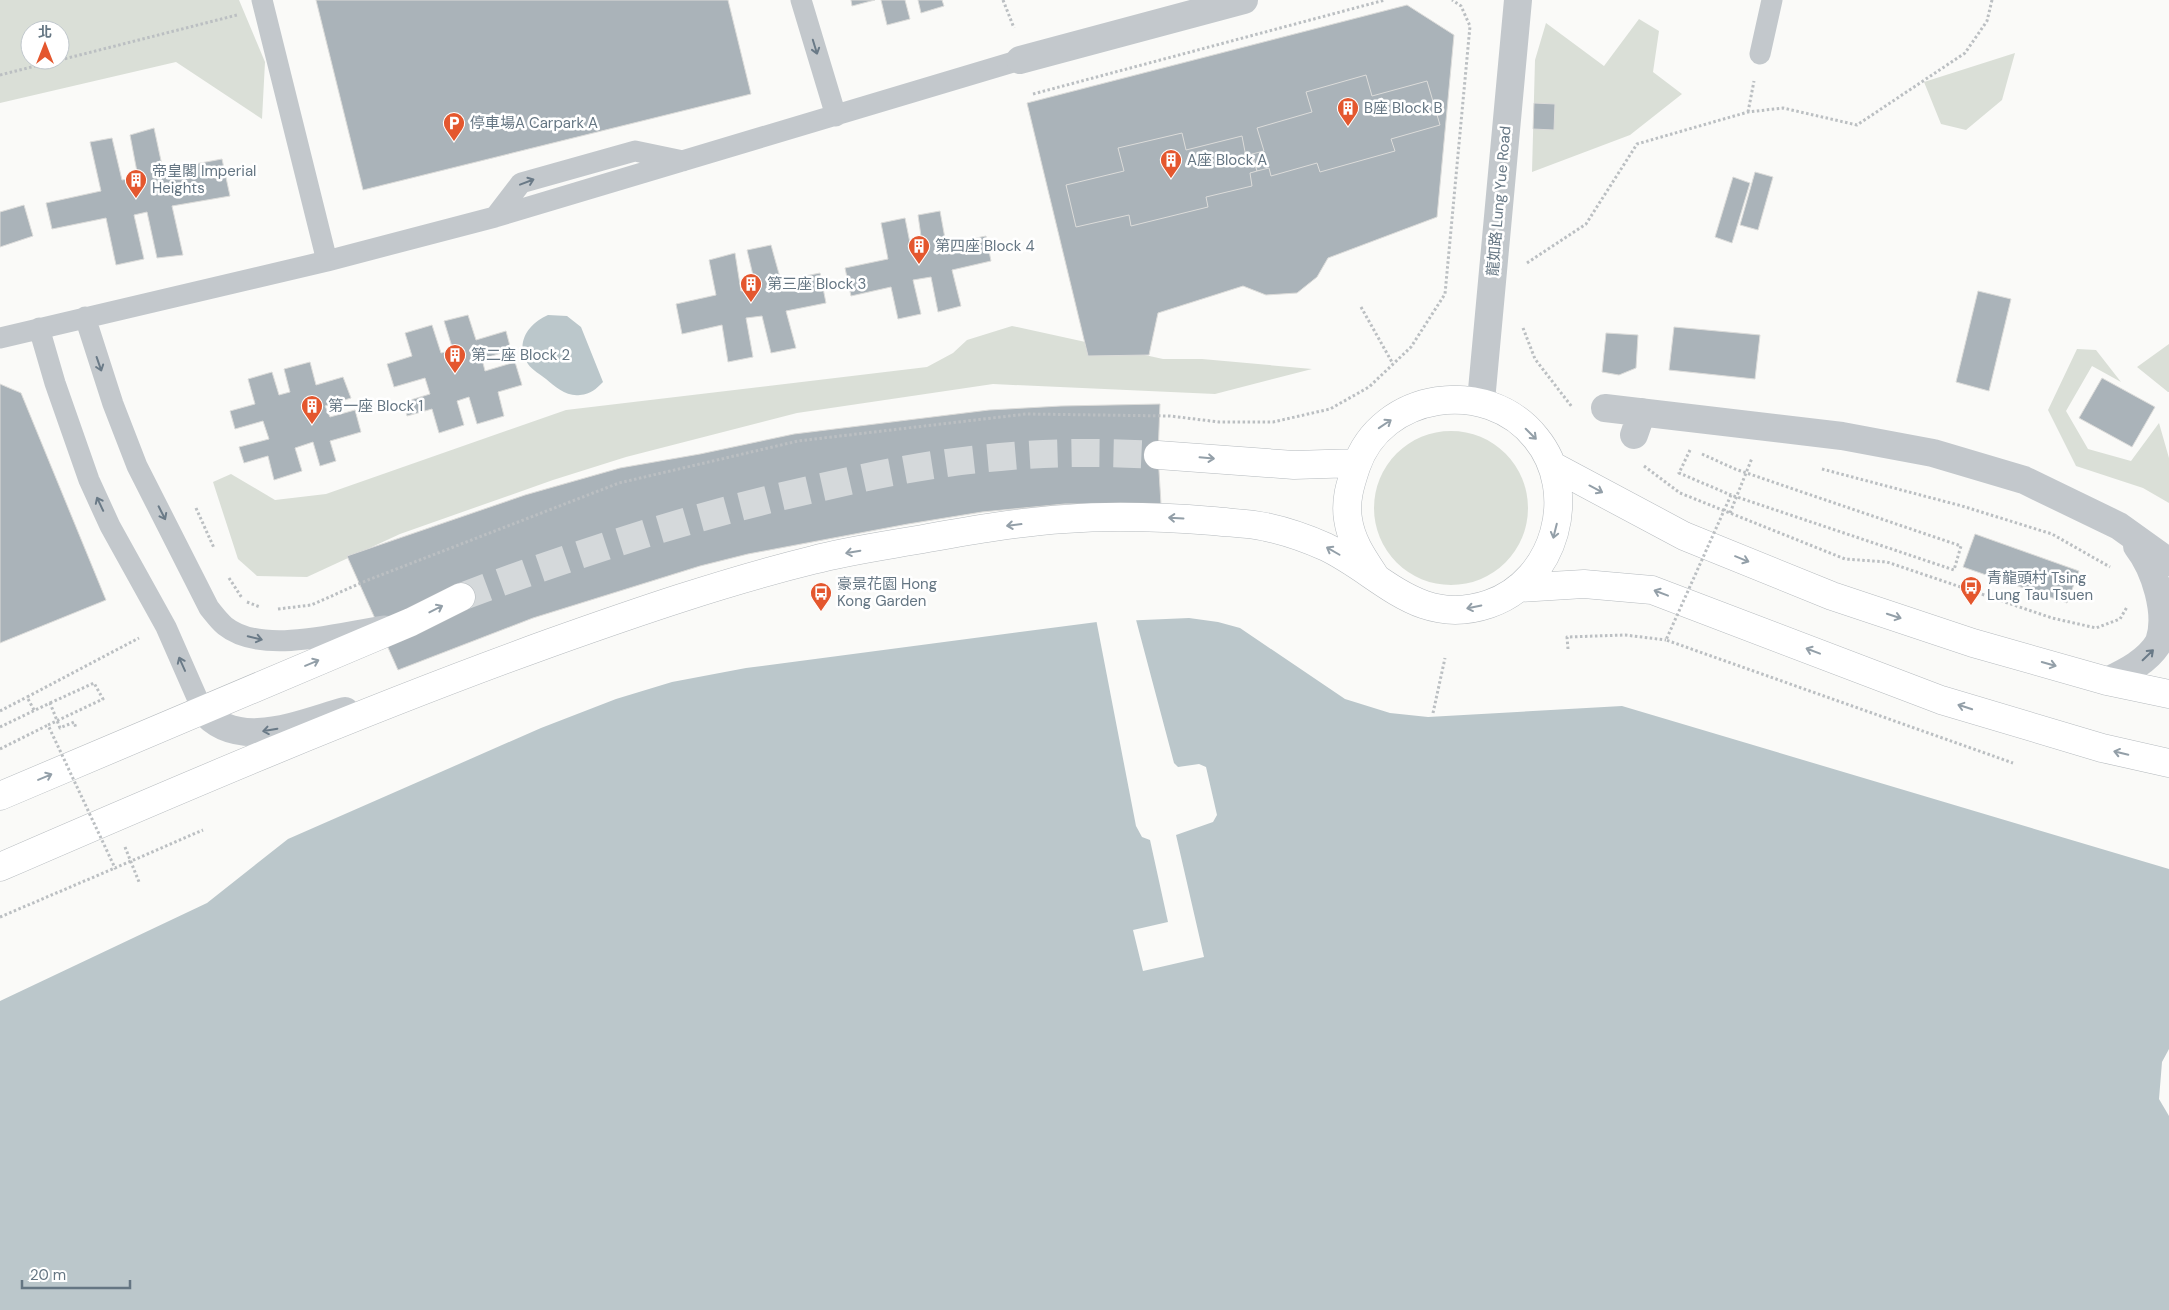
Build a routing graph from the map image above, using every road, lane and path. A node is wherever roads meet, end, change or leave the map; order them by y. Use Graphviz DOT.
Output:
graph roads {
  1 [pos="800,0"];
  2 [pos="1004,0"];
  3 [pos="1244,0"];
  4 [pos="1384,0"];
  5 [pos="1452,0"];
  6 [pos="1518,0"];
  7 [pos="1772,0"];
  8 [pos="1992,0"];
  9 [pos="263,4"];
  10 [pos="1016,33"];
  11 [pos="1760,54"];
  12 [pos="70,57"];
  13 [pos="1020,60"];
  14 [pos="20,70"];
  15 [pos="0,75"];
  16 [pos="1755,78"];
  17 [pos="1032,94"];
  18 [pos="1748,112"];
  19 [pos="836,116"];
  20 [pos="1523,260"];
  21 [pos="327,261"];
  22 [pos="1361,307"];
  23 [pos="85,317"];
  24 [pos="1522,322"];
  25 [pos="39,328"];
  26 [pos="0,338"];
  27 [pos="1393,364"];
  28 [pos="1481,401"];
  29 [pos="1605,408"];
  30 [pos="1579,414"];
  31 [pos="1637,436"];
  32 [pos="1753,454"];
  33 [pos="1158,455"];
  34 [pos="1358,463"];
  35 [pos="1552,466"];
  36 [pos="1817,468"];
  37 [pos="1746,473"];
  38 [pos="1731,495"];
  39 [pos="196,508"];
  40 [pos="1730,513"];
  41 [pos="2119,526"];
  42 [pos="217,553"];
  43 [pos="2169,562"];
  44 [pos="225,571"];
  45 [pos="2113,571"];
  46 [pos="1375,576"];
  47 [pos="1518,588"];
  48 [pos="461,597"];
  49 [pos="2129,603"];
  50 [pos="276,609"];
  51 [pos="268,610"];
  52 [pos="411,622"];
  53 [pos="140,638"];
  54 [pos="1666,640"];
  55 [pos="1568,649"];
  56 [pos="1445,658"];
  57 [pos="2107,681"];
  58 [pos="435,684"];
  59 [pos="2169,694"];
  60 [pos="27,697"];
  61 [pos="50,703"];
  62 [pos="202,709"];
  63 [pos="34,710"];
  64 [pos="0,711"];
  65 [pos="1433,713"];
  66 [pos="48,725"];
  67 [pos="0,727"];
  68 [pos="76,728"];
  69 [pos="0,749"];
  70 [pos="2014,763"];
  71 [pos="2169,764"];
  72 [pos="0,796"];
  73 [pos="203,830"];
  74 [pos="124,843"];
  75 [pos="0,867"];
  76 [pos="115,868"];
  77 [pos="139,882"];
  78 [pos="0,917"];
  1 -- 19 [label="lane, one-way"];
  2 -- 10 [label="path"];
  3 -- 13 [label="street"];
  4 -- 17 [label="path"];
  5 -- 27 [label="path"];
  6 -- 28 [label="street, 龍如路 Lung Yue Road"];
  7 -- 11 [label="lane"];
  8 -- 18 [label="path"];
  9 -- 12 [label="path"];
  9 -- 21 [label="lane"];
  13 -- 19 [label="lane"];
  14 -- 15 [label="path"];
  16 -- 18 [label="path"];
  18 -- 20 [label="path"];
  19 -- 21 [label="lane"];
  21 -- 23 [label="lane"];
  22 -- 27 [label="path"];
  23 -- 25 [label="lane"];
  23 -- 52 [label="lane, one-way"];
  24 -- 30 [label="path"];
  25 -- 26 [label="lane"];
  62 -- 25 [label="lane, one-way"];
  27 -- 50 [label="path"];
  34 -- 28 [label="main road, one-way"];
  28 -- 35 [label="main road, one-way"];
  29 -- 31 [label="street"];
  31 -- 40 [label="path"];
  31 -- 41 [label="street"];
  32 -- 37 [label="path"];
  33 -- 34 [label="main road, one-way"];
  34 -- 46 [label="main road"];
  35 -- 47 [label="main road, one-way"];
  35 -- 57 [label="main road, one-way"];
  36 -- 45 [label="path"];
  37 -- 38 [label="path"];
  37 -- 38 [label="path, bridge"];
  37 -- 40 [label="path"];
  38 -- 54 [label="path, bridge"];
  39 -- 42 [label="path"];
  40 -- 49 [label="path"];
  41 -- 43 [label="street"];
  57 -- 41 [label="street, one-way"];
  44 -- 51 [label="path"];
  47 -- 46 [label="main road, one-way"];
  46 -- 58 [label="main road, one-way"];
  71 -- 47 [label="main road, one-way"];
  52 -- 48 [label="main road, one-way"];
  62 -- 52 [label="main road, one-way"];
  53 -- 60 [label="path"];
  54 -- 55 [label="path"];
  54 -- 70 [label="path, bridge"];
  56 -- 65 [label="path"];
  57 -- 59 [label="main road"];
  58 -- 62 [label="street, one-way"];
  58 -- 75 [label="main road"];
  60 -- 63 [label="path"];
  60 -- 64 [label="path"];
  61 -- 63 [label="path"];
  61 -- 66 [label="path, bridge"];
  61 -- 68 [label="path"];
  72 -- 62 [label="main road, one-way"];
  63 -- 67 [label="path"];
  66 -- 69 [label="path"];
  66 -- 76 [label="path, bridge"];
  73 -- 76 [label="path, bridge"];
  74 -- 77 [label="path"];
  76 -- 78 [label="path"];
}
